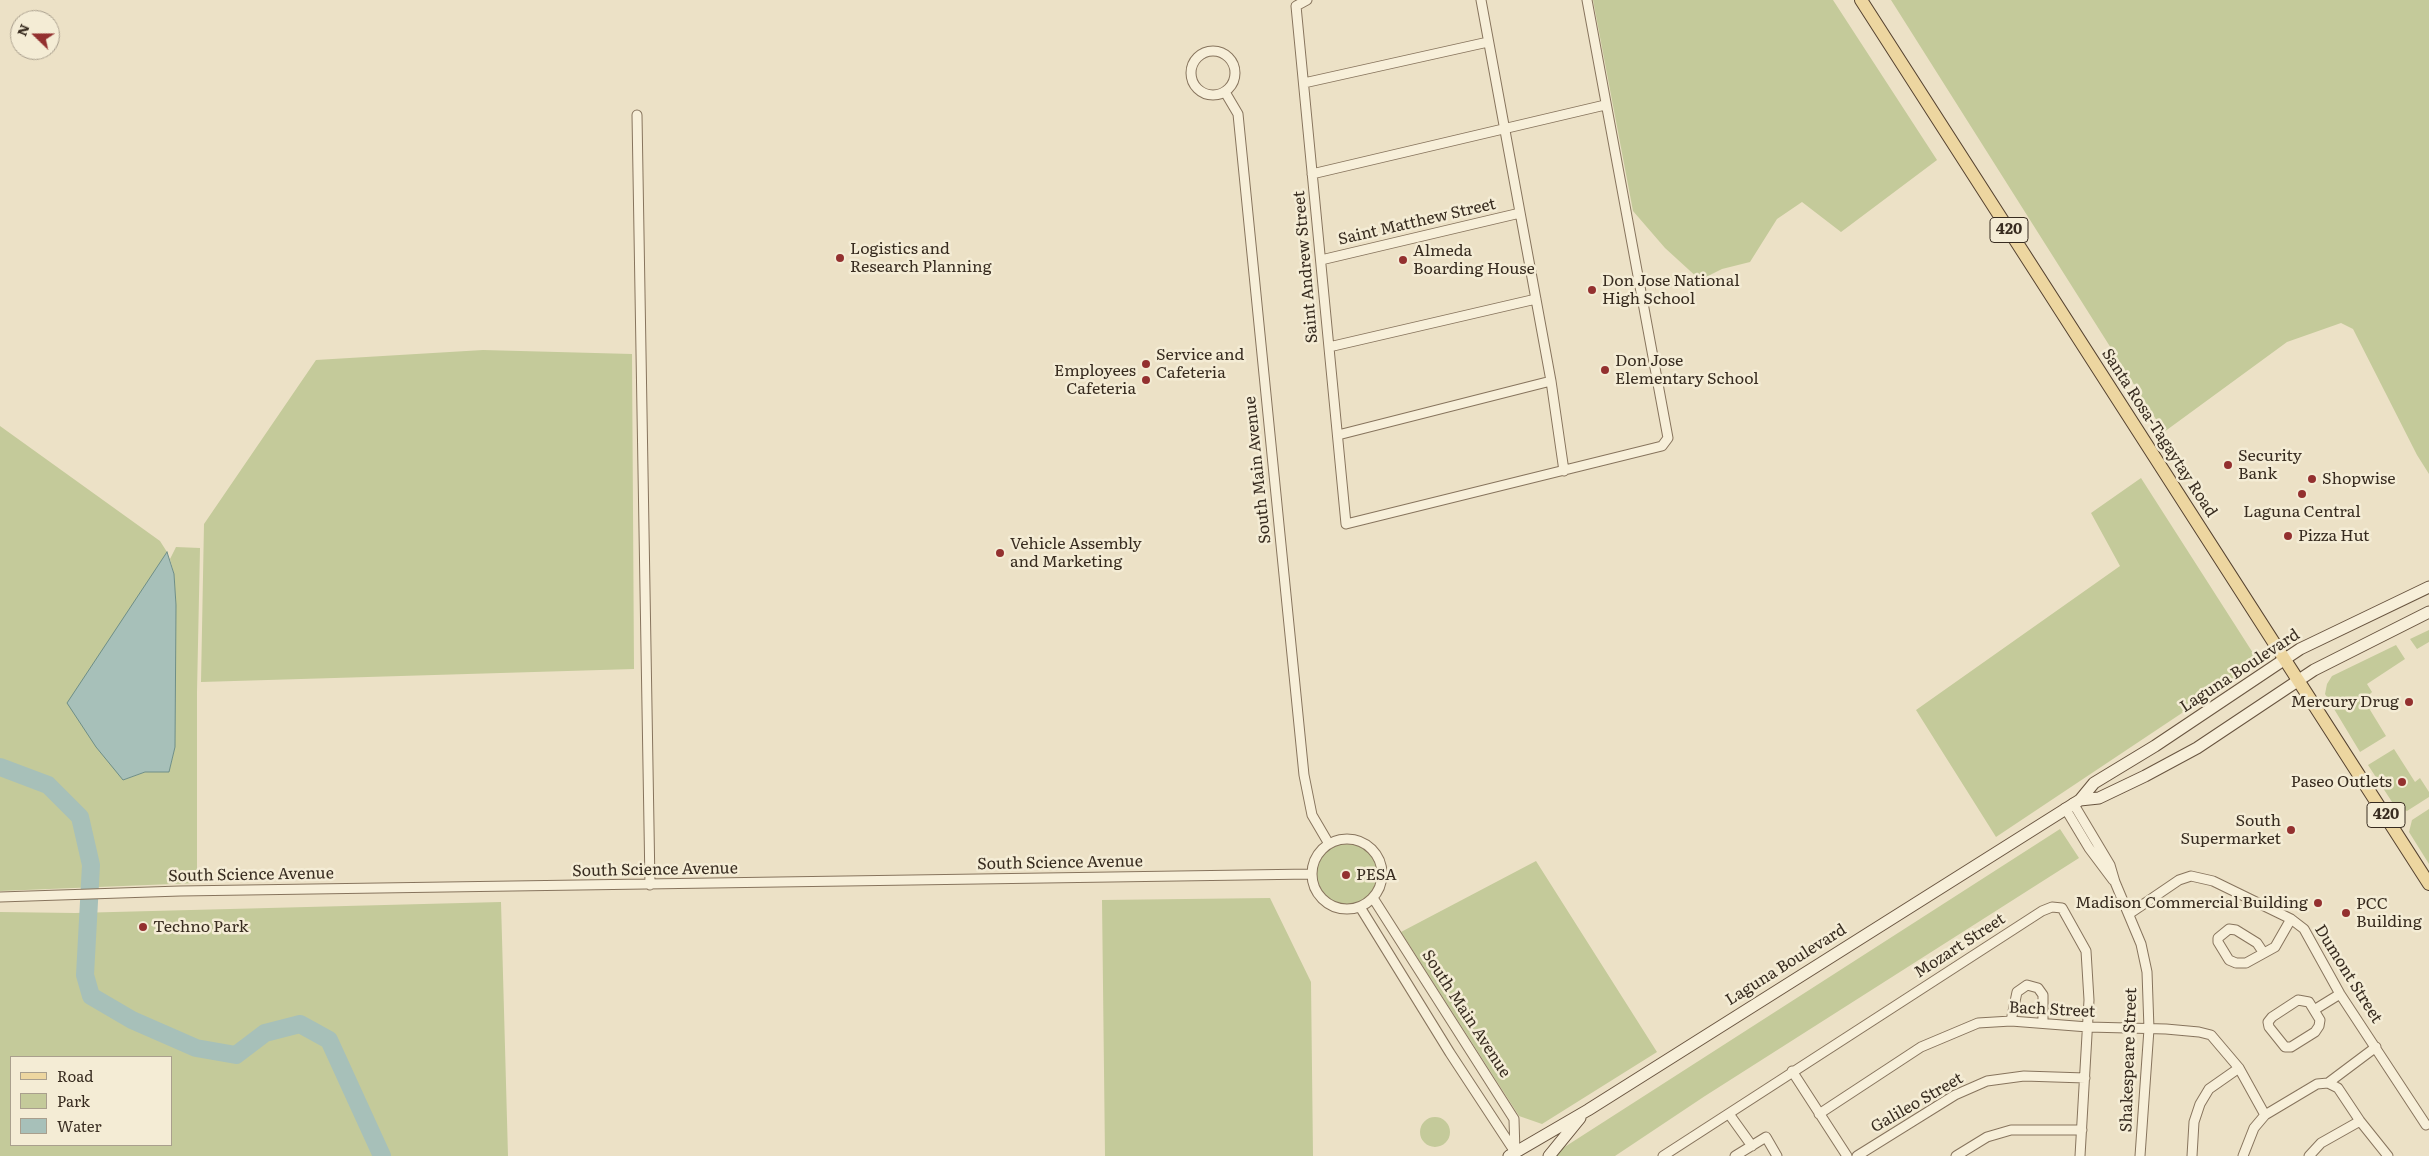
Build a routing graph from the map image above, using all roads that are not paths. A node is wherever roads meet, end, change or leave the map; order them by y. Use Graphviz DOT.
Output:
graph roads {
  1 [pos="1307,0"];
  2 [pos="1481,0"];
  3 [pos="1588,0"];
  4 [pos="1861,0"];
  5 [pos="1488,42"];
  6 [pos="1304,83"];
  7 [pos="1225,92"];
  8 [pos="1606,105"];
  9 [pos="637,115"];
  10 [pos="1504,129"];
  11 [pos="1312,174"];
  12 [pos="1520,213"];
  13 [pos="1321,260"];
  14 [pos="1536,299"];
  15 [pos="1329,347"];
  16 [pos="1551,381"];
  17 [pos="1338,435"];
  18 [pos="1564,471"];
  19 [pos="2429,587"];
  20 [pos="2429,612"];
  21 [pos="2284,658"];
  22 [pos="2298,681"];
  23 [pos="2073,804"];
  24 [pos="1329,844"];
  25 [pos="1312,874"];
  26 [pos="2114,882"];
  27 [pos="2429,884"];
  28 [pos="650,885"];
  29 [pos="0,897"];
  30 [pos="1373,898"];
  31 [pos="1360,907"];
  32 [pos="2129,914"];
  33 [pos="2291,919"];
  34 [pos="2263,952"];
  35 [pos="2340,994"];
  36 [pos="2314,1010"];
  37 [pos="2012,1021"];
  38 [pos="2043,1023"];
  39 [pos="2088,1027"];
  40 [pos="2149,1029"];
  41 [pos="2376,1047"];
  42 [pos="2239,1068"];
  43 [pos="1792,1072"];
  44 [pos="2085,1078"];
  45 [pos="2328,1083"];
  46 [pos="1588,1110"];
  47 [pos="1729,1114"];
  48 [pos="1819,1114"];
  49 [pos="2265,1115"];
  50 [pos="2360,1120"];
  51 [pos="2426,1125"];
  52 [pos="2082,1130"];
  53 [pos="1752,1146"];
  54 [pos="1514,1155"];
  55 [pos="1549,1156"];
  56 [pos="1663,1156"];
  57 [pos="1735,1156"];
  58 [pos="1777,1156"];
  59 [pos="1847,1156"];
  60 [pos="1857,1156"];
  61 [pos="1956,1156"];
  62 [pos="2080,1156"];
  63 [pos="2140,1156"];
  64 [pos="2192,1156"];
  65 [pos="2244,1156"];
  66 [pos="2309,1156"];
  67 [pos="2388,1156"];
  1 -- 6 [label="street, Saint Andrew Street"];
  2 -- 5 [label="street"];
  3 -- 8 [label="street"];
  4 -- 21 [label="main road, Santa Rosa-Tagaytay Road / 420"];
  5 -- 6 [label="street"];
  5 -- 10 [label="street"];
  6 -- 11 [label="street, Saint Andrew Street"];
  7 -- 7 [label="street"];
  7 -- 24 [label="street, South Main Avenue"];
  8 -- 10 [label="street"];
  8 -- 18 [label="street"];
  9 -- 28 [label="street"];
  10 -- 11 [label="street"];
  10 -- 12 [label="street"];
  11 -- 13 [label="street, Saint Andrew Street"];
  12 -- 13 [label="street, Saint Matthew Street"];
  12 -- 14 [label="street"];
  13 -- 15 [label="street, Saint Andrew Street"];
  14 -- 15 [label="street"];
  14 -- 16 [label="street"];
  15 -- 17 [label="street, Saint Andrew Street"];
  16 -- 17 [label="street"];
  16 -- 18 [label="street"];
  17 -- 18 [label="street, Saint Andrew Street"];
  19 -- 21 [label="main road, Laguna Boulevard"];
  20 -- 22 [label="main road, Laguna Boulevard"];
  21 -- 22 [label="main road, Santa Rosa-Tagaytay Road / 420"];
  21 -- 23 [label="main road, Laguna Boulevard"];
  22 -- 23 [label="main road, Laguna Boulevard"];
  22 -- 27 [label="main road, Santa Rosa-Tagaytay Road / 420"];
  23 -- 26 [label="street, Shakespeare Street"];
  23 -- 26 [label="street, Shakespeare Street"];
  23 -- 46 [label="main road, Laguna Boulevard"];
  24 -- 25 [label="street"];
  24 -- 30 [label="street"];
  25 -- 28 [label="street, South Science Avenue"];
  25 -- 31 [label="street"];
  26 -- 32 [label="street, Shakespeare Street"];
  28 -- 29 [label="street, South Science Avenue"];
  30 -- 31 [label="street"];
  30 -- 54 [label="street, South Main Avenue"];
  31 -- 54 [label="street, South Main Avenue"];
  32 -- 33 [label="street, Dumont Street"];
  32 -- 40 [label="street, Shakespeare Street"];
  33 -- 34 [label="street"];
  33 -- 35 [label="street, Dumont Street"];
  34 -- 34 [label="street"];
  35 -- 36 [label="street"];
  35 -- 41 [label="street, Dumont Street"];
  36 -- 36 [label="street"];
  37 -- 38 [label="street, Bach Street"];
  37 -- 38 [label="street"];
  37 -- 48 [label="street, Bach Street"];
  38 -- 39 [label="street, Bach Street"];
  39 -- 40 [label="street, Bach Street"];
  39 -- 43 [label="street, Mozart Street"];
  39 -- 44 [label="street, Mozart Street"];
  40 -- 42 [label="street, Bach Street"];
  40 -- 63 [label="street, Shakespeare Street"];
  41 -- 45 [label="street"];
  41 -- 51 [label="street, Dumont Street"];
  42 -- 49 [label="street, Bach Street"];
  42 -- 64 [label="street"];
  43 -- 47 [label="street, Mozart Street"];
  43 -- 48 [label="street"];
  44 -- 52 [label="street, Mozart Street"];
  44 -- 60 [label="street, Galileo Street"];
  45 -- 49 [label="street"];
  45 -- 50 [label="street"];
  46 -- 54 [label="main road, Laguna Boulevard"];
  46 -- 55 [label="main road"];
  47 -- 53 [label="street"];
  47 -- 56 [label="street, Mozart Street"];
  48 -- 59 [label="street"];
  49 -- 65 [label="street"];
  50 -- 66 [label="street"];
  50 -- 67 [label="street"];
  52 -- 61 [label="street"];
  52 -- 62 [label="street, Mozart Street"];
  53 -- 57 [label="street"];
  53 -- 58 [label="street"];
}
